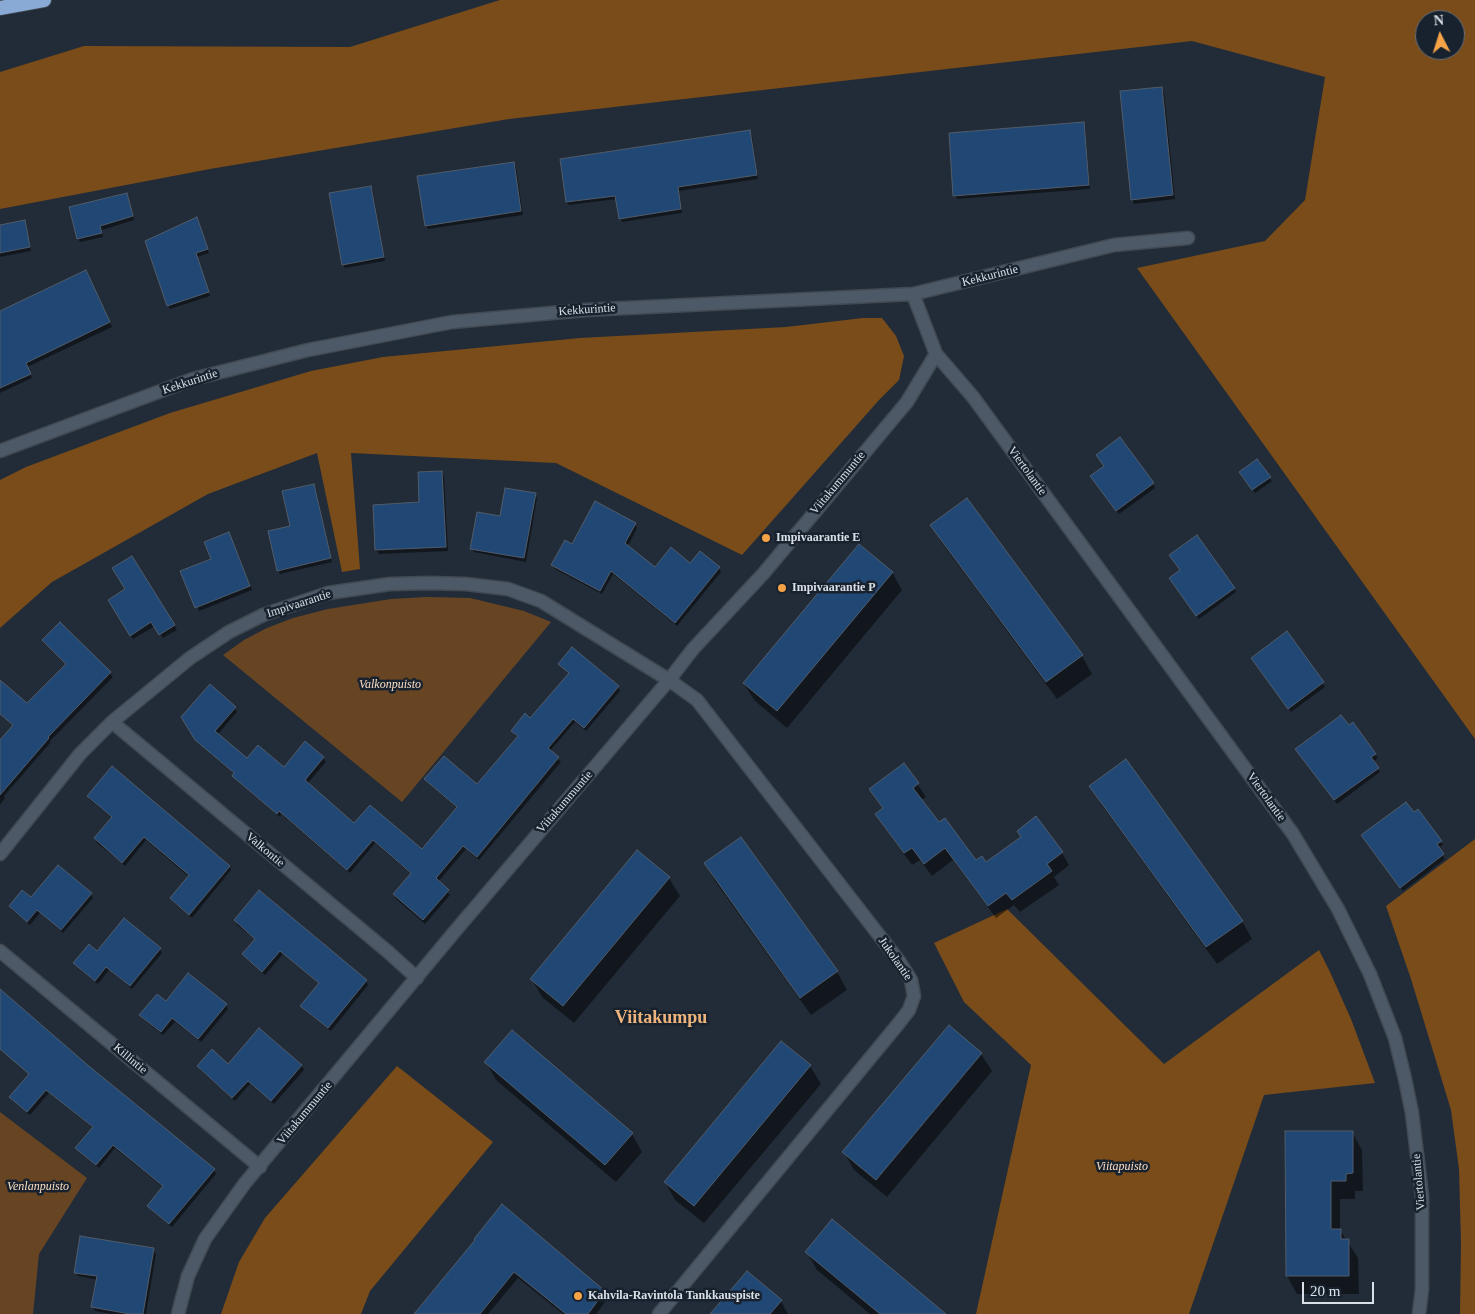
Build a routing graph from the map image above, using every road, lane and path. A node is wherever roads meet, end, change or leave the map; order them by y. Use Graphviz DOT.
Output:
graph roads {
  1 [pos="44,0"];
  2 [pos="0,8"];
  3 [pos="1188,238"];
  4 [pos="913,294"];
  5 [pos="936,354"];
  6 [pos="0,451"];
  7 [pos="669,680"];
  8 [pos="112,722"];
  9 [pos="0,854"];
  10 [pos="0,951"];
  11 [pos="417,978"];
  12 [pos="260,1167"];
  13 [pos="178,1314"];
  14 [pos="659,1314"];
  15 [pos="1419,1314"];
  1 -- 2 [label="highway"];
  3 -- 4 [label="street, Kekkurintie"];
  4 -- 5 [label="street"];
  4 -- 6 [label="street, Kekkurintie"];
  5 -- 7 [label="street, Viitakummuntie"];
  5 -- 15 [label="street, Viertolantie"];
  7 -- 8 [label="street, Impivaarantie"];
  7 -- 11 [label="street, Viitakummuntie"];
  7 -- 14 [label="street, Jukolantie"];
  8 -- 9 [label="street, Impivaarantie"];
  8 -- 11 [label="street, Valkontie"];
  10 -- 12 [label="street, Killintie"];
  11 -- 12 [label="street, Viitakummuntie"];
  12 -- 13 [label="street, Viitakummuntie"];
}
